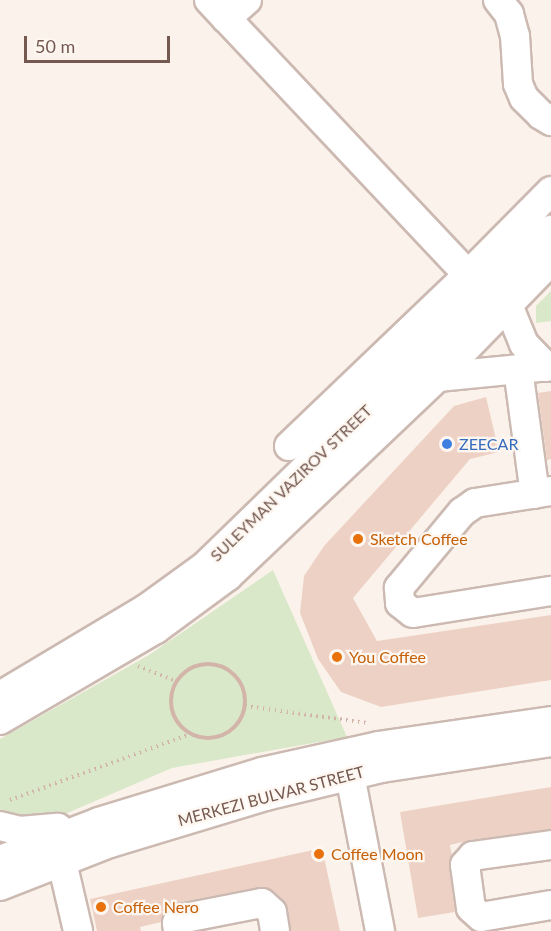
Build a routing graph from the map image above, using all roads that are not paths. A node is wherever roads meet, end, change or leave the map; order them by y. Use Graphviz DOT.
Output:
graph roads {
  1 [pos="247,0"];
  2 [pos="498,0"];
  3 [pos="217,9"];
  4 [pos="551,121"];
  5 [pos="551,190"];
  6 [pos="551,230"];
  7 [pos="551,261"];
  8 [pos="468,274"];
  9 [pos="508,305"];
  10 [pos="549,366"];
  11 [pos="518,369"];
  12 [pos="438,377"];
  13 [pos="289,446"];
  14 [pos="543,493"];
  15 [pos="551,591"];
  16 [pos="0,696"];
  17 [pos="29,703"];
  18 [pos="0,720"];
  19 [pos="551,722"];
  20 [pos="0,731"];
  21 [pos="551,742"];
  22 [pos="350,774"];
  23 [pos="99,822"];
  24 [pos="0,826"];
  25 [pos="551,845"];
  26 [pos="0,860"];
  27 [pos="62,862"];
  28 [pos="0,886"];
  29 [pos="551,906"];
  30 [pos="78,931"];
  31 [pos="178,931"];
  32 [pos="275,931"];
  33 [pos="380,931"];
  1 -- 3 [label="street"];
  2 -- 4 [label="street"];
  3 -- 8 [label="street"];
  5 -- 8 [label="street"];
  6 -- 16 [label="street, SULEYMAN VAZIROV STREET"];
  7 -- 9 [label="street, SULEYMAN VAZIROV STREET"];
  8 -- 13 [label="street"];
  9 -- 10 [label="street"];
  9 -- 12 [label="street, SULEYMAN VAZIROV STREET"];
  10 -- 11 [label="street"];
  11 -- 12 [label="street"];
  11 -- 14 [label="street"];
  12 -- 17 [label="street, SULEYMAN VAZIROV STREET"];
  14 -- 15 [label="street"];
  17 -- 18 [label="street, SULEYMAN VAZIROV STREET"];
  17 -- 20 [label="street"];
  19 -- 23 [label="street, MERKEZI BULVAR STREET"];
  21 -- 22 [label="street, MERKEZI BULVAR STREET"];
  22 -- 27 [label="street, MERKEZI BULVAR STREET"];
  22 -- 33 [label="street"];
  23 -- 24 [label="street"];
  23 -- 26 [label="street, MERKEZI BULVAR STREET"];
  25 -- 29 [label="street"];
  27 -- 28 [label="street, MERKEZI BULVAR STREET"];
  27 -- 30 [label="street"];
  31 -- 32 [label="street"];
}
